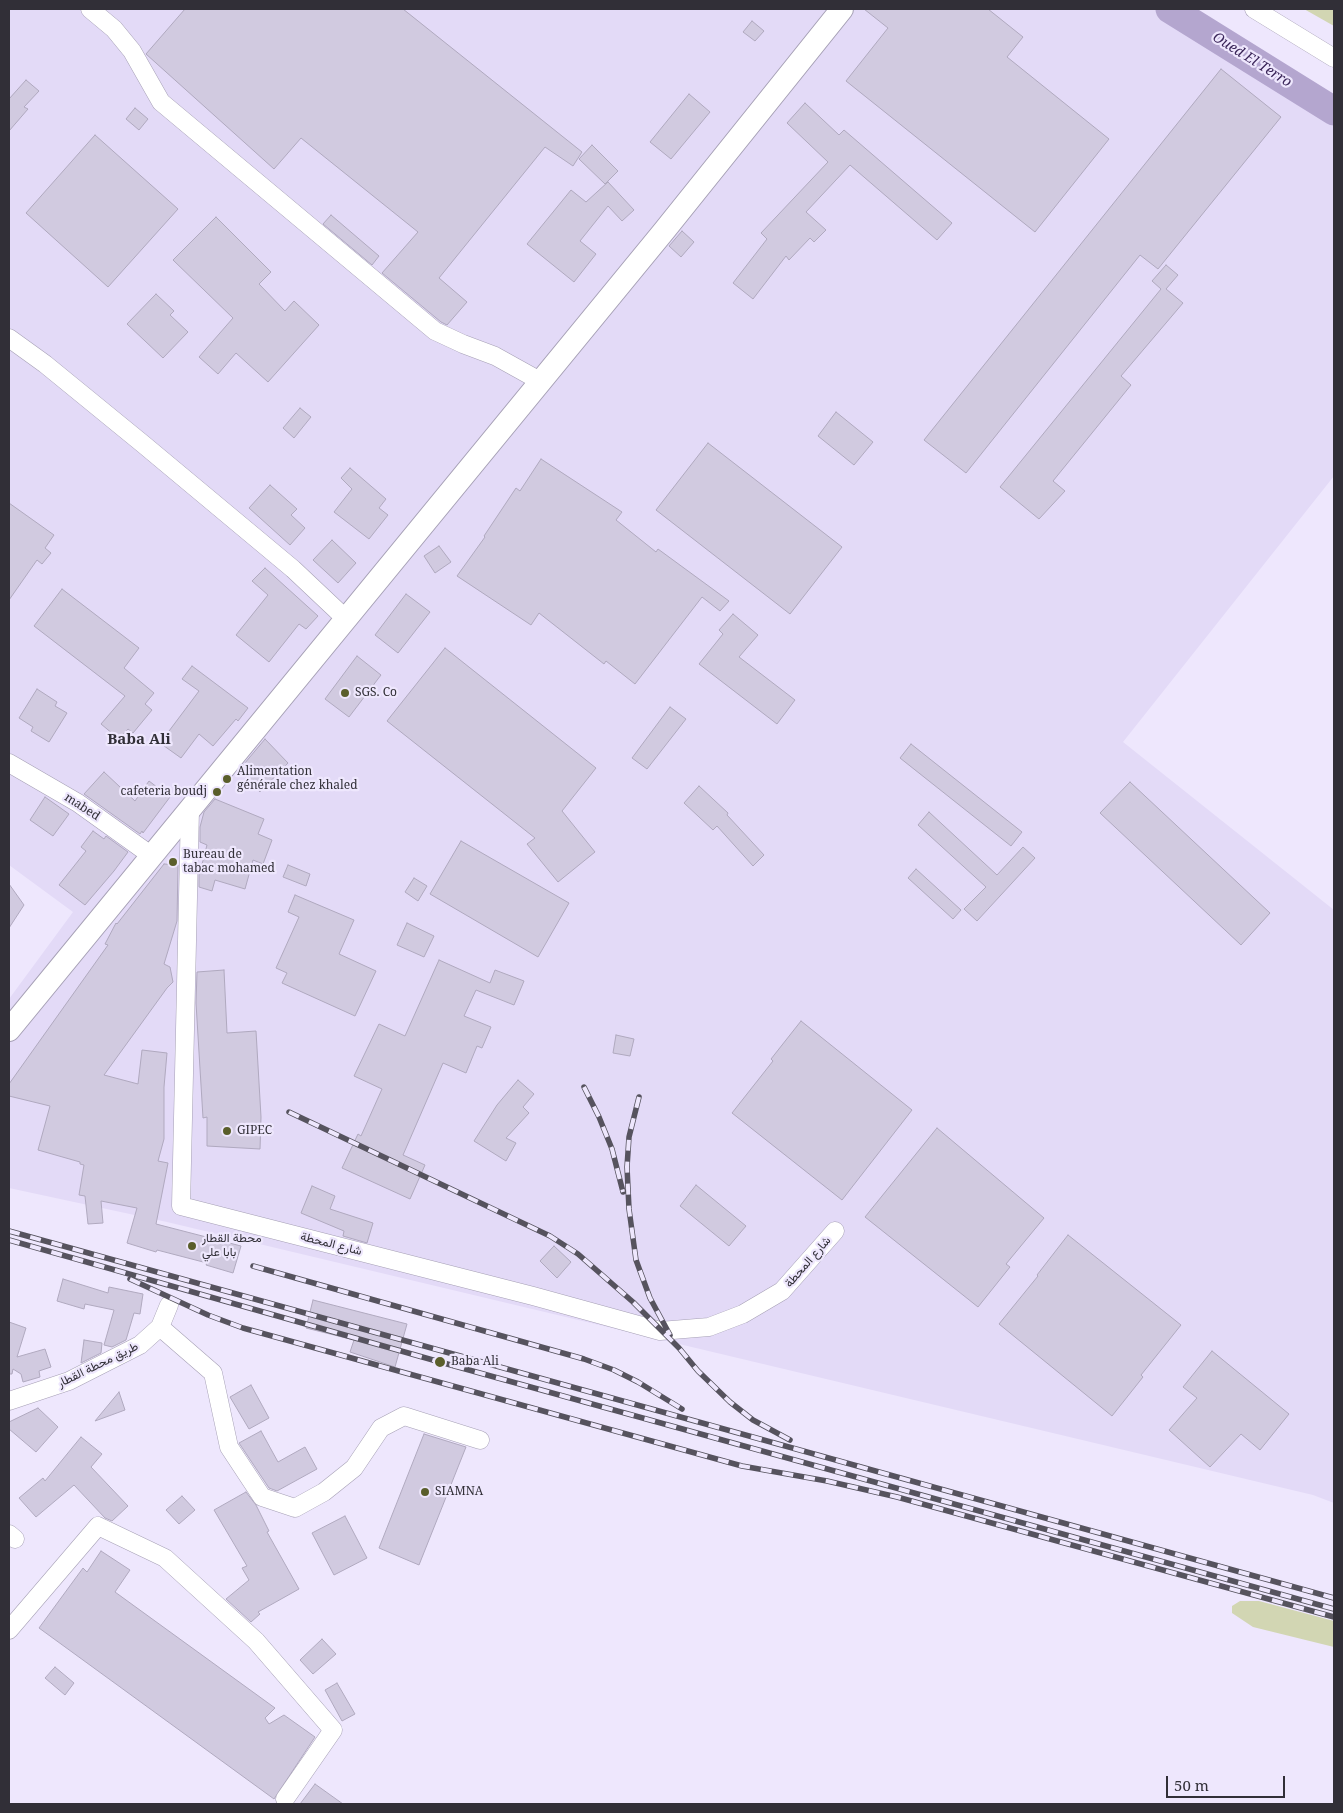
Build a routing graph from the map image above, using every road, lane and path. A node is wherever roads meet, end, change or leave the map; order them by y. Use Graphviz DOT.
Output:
graph roads {
  1 [pos="90,9"];
  2 [pos="842,9"];
  3 [pos="1254,9"];
  4 [pos="1334,58"];
  5 [pos="9,338"];
  6 [pos="540,381"];
  7 [pos="346,619"];
  8 [pos="9,763"];
  9 [pos="190,809"];
  10 [pos="152,856"];
  11 [pos="9,1030"];
  12 [pos="835,1231"];
  13 [pos="169,1305"];
  14 [pos="160,1327"];
  15 [pos="9,1401"];
  16 [pos="480,1440"];
  17 [pos="9,1630"];
  18 [pos="285,1799"];
  1 -- 6 [label="street"];
  2 -- 6 [label="main road"];
  3 -- 4 [label="street"];
  5 -- 7 [label="street"];
  6 -- 7 [label="main road"];
  7 -- 9 [label="main road"];
  8 -- 10 [label="street, mabed"];
  9 -- 10 [label="main road"];
  9 -- 12 [label="street, شارع المحطة"];
  10 -- 11 [label="main road"];
  13 -- 14 [label="street, طريق محطة القطار"];
  14 -- 15 [label="street, طريق محطة القطار"];
  14 -- 16 [label="street"];
  17 -- 18 [label="street"];
}
